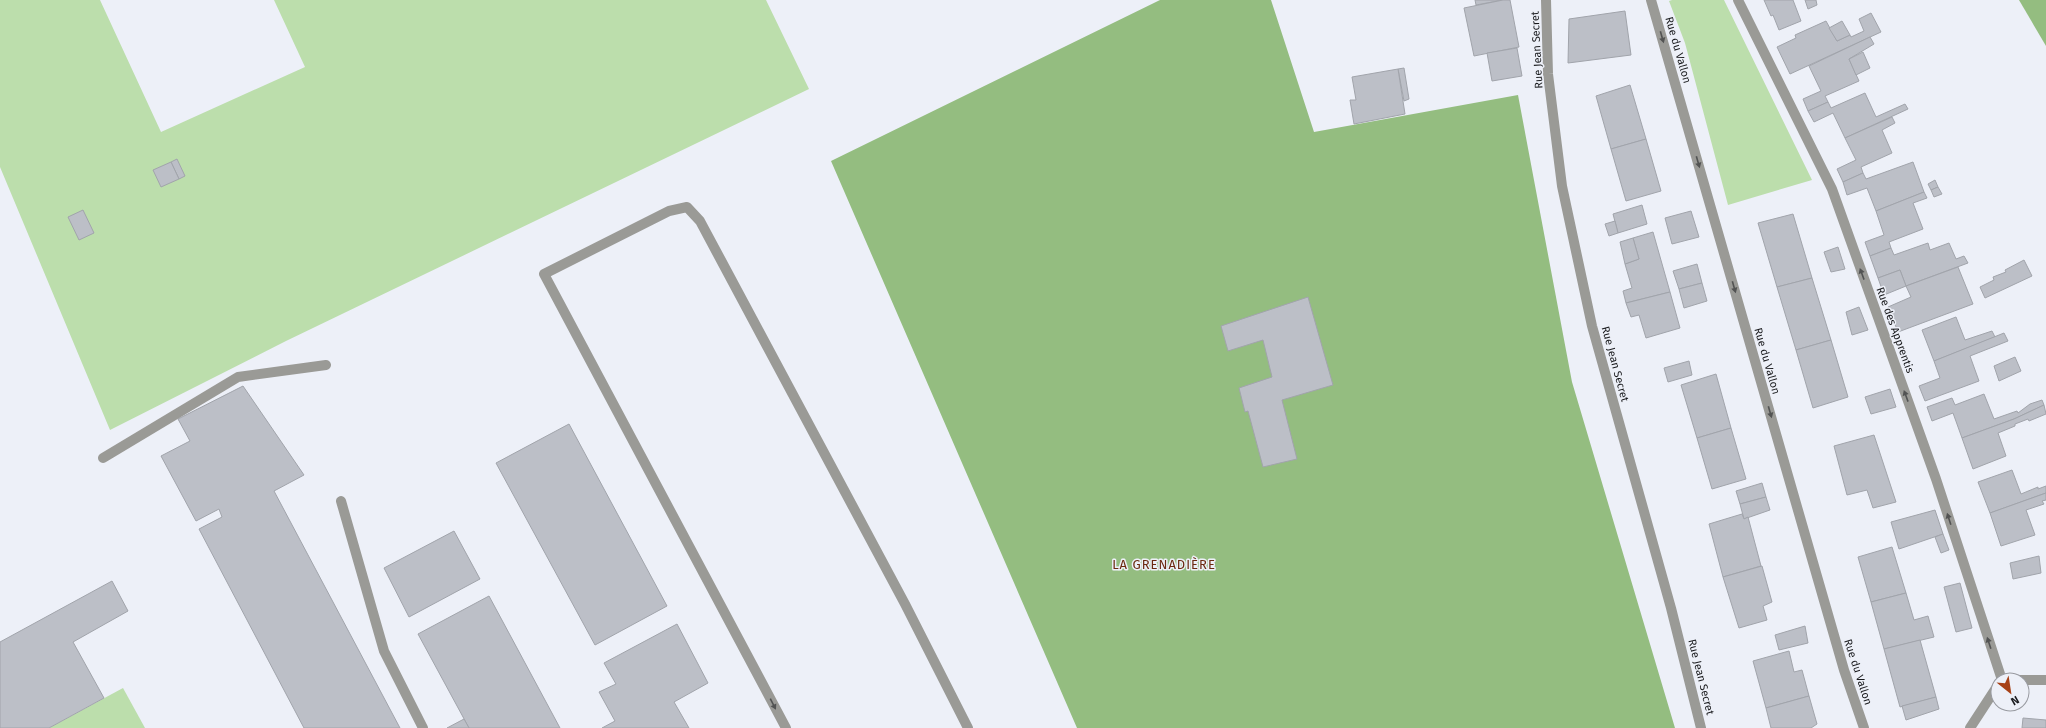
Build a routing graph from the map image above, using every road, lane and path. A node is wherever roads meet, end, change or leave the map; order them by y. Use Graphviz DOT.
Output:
graph roads {
  1 [pos="1546,0"];
  2 [pos="1651,0"];
  3 [pos="1738,0"];
  4 [pos="326,365"];
  5 [pos="103,458"];
  6 [pos="341,501"];
  7 [pos="1998,672"];
  8 [pos="2030,680"];
  9 [pos="2046,680"];
  10 [pos="1990,697"];
  11 [pos="423,728"];
  12 [pos="786,728"];
  13 [pos="968,728"];
  14 [pos="1701,728"];
  15 [pos="1864,728"];
  16 [pos="1970,728"];
  1 -- 14 [label="street, Rue Jean Secret"];
  2 -- 15 [label="street, Rue du Vallon, one-way"];
  7 -- 3 [label="street, Rue des Apprentis, one-way"];
  4 -- 5 [label="street"];
  6 -- 11 [label="street"];
  8 -- 9 [label="street"];
  10 -- 16 [label="street"];
  13 -- 12 [label="street, one-way"];
}
